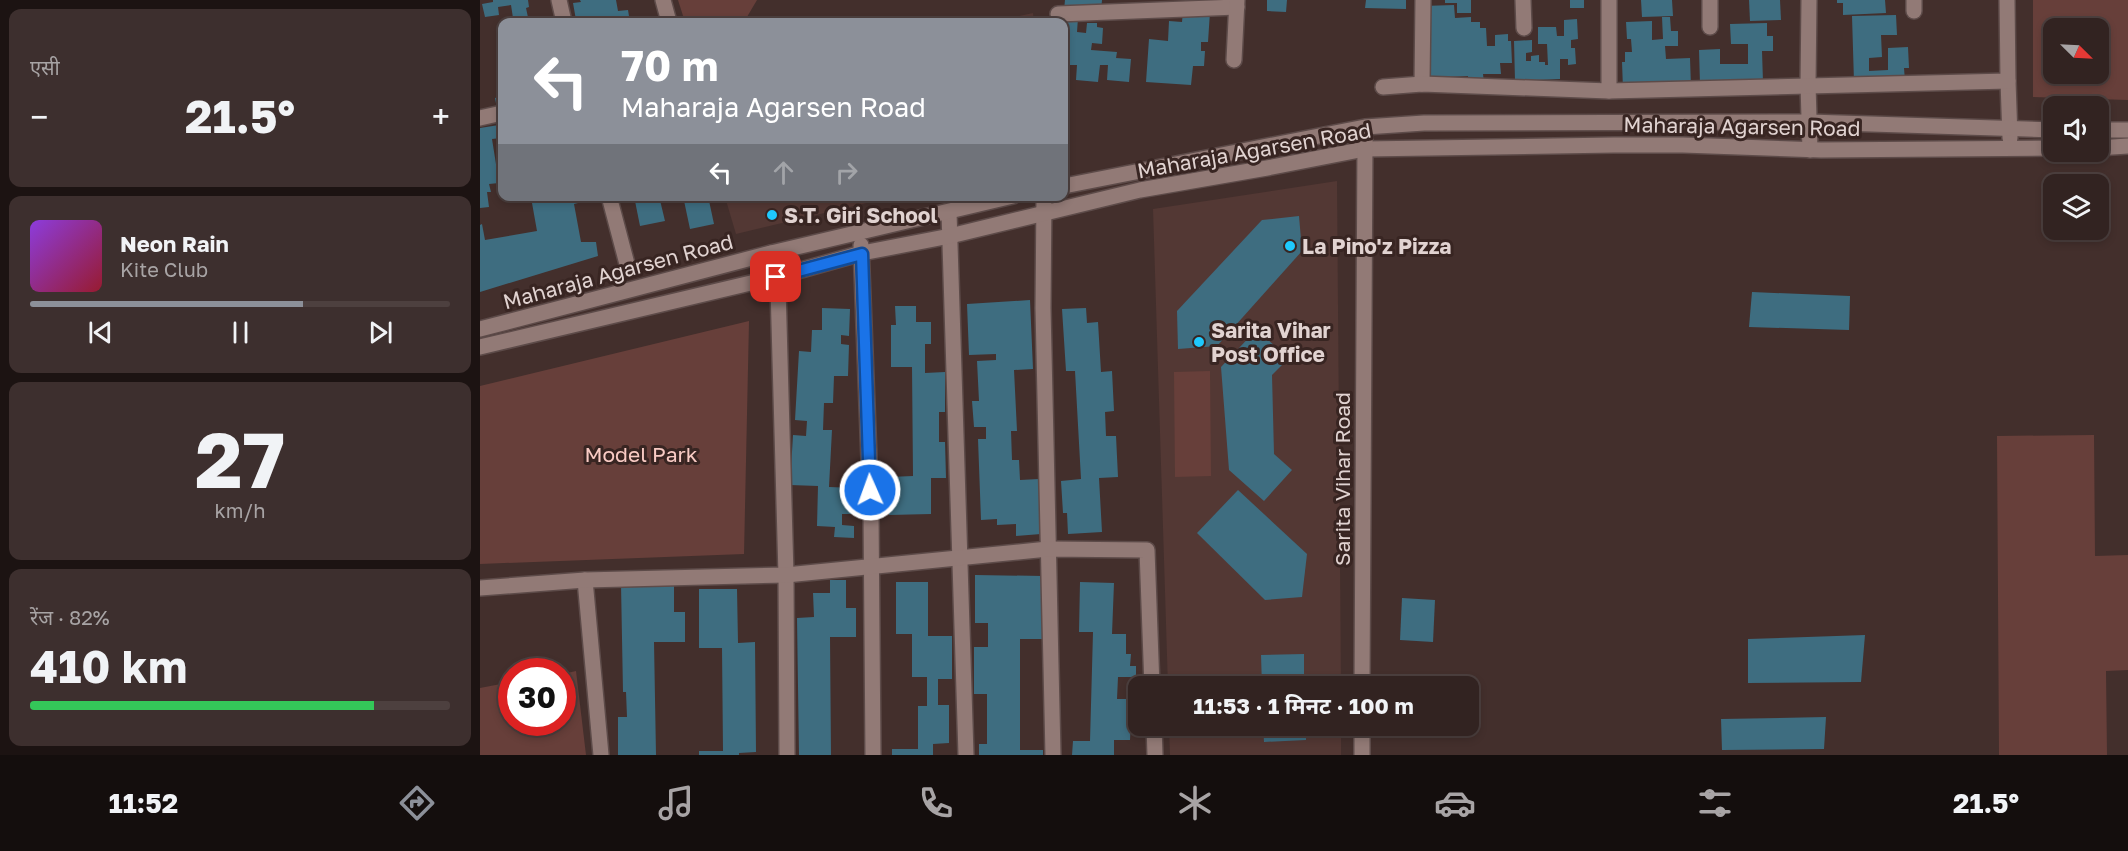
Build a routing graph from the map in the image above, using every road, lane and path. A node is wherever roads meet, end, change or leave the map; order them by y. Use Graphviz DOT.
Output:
graph roads {
  1 [pos="559,0"];
  2 [pos="663,0"];
  3 [pos="1423,0"];
  4 [pos="1524,0"];
  5 [pos="1609,0"];
  6 [pos="1710,0"];
  7 [pos="1809,0"];
  8 [pos="2007,0"];
  9 [pos="1237,4"];
  10 [pos="1144,6"];
  11 [pos="1058,12"];
  12 [pos="563,18"];
  13 [pos="668,18"];
  14 [pos="1710,27"];
  15 [pos="1524,28"];
  16 [pos="1234,60"];
  17 [pos="2008,81"];
  18 [pos="1422,84"];
  19 [pos="1808,86"];
  20 [pos="1383,87"];
  21 [pos="1609,91"];
  22 [pos="498,114"];
  23 [pos="480,118"];
  24 [pos="1809,122"];
  25 [pos="1365,127"];
  26 [pos="2010,129"];
  27 [pos="2043,130"];
  28 [pos="2109,130"];
  29 [pos="2128,130"];
  30 [pos="2128,146"];
  31 [pos="2109,147"];
  32 [pos="2010,148"];
  33 [pos="2043,148"];
  34 [pos="1365,149"];
  35 [pos="1810,150"];
  36 [pos="1068,185"];
  37 [pos="610,201"];
  38 [pos="992,201"];
  39 [pos="1044,201"];
  40 [pos="949,212"];
  41 [pos="1044,213"];
  42 [pos="861,233"];
  43 [pos="950,236"];
  44 [pos="771,253"];
  45 [pos="862,254"];
  46 [pos="627,264"];
  47 [pos="776,277"];
  48 [pos="662,282"];
  49 [pos="666,302"];
  50 [pos="480,329"];
  51 [pos="480,347"];
  52 [pos="1048,549"];
  53 [pos="961,558"];
  54 [pos="872,566"];
  55 [pos="786,575"];
  56 [pos="585,580"];
  57 [pos="480,588"];
  58 [pos="1152,676"];
  59 [pos="1362,676"];
  60 [pos="1154,736"];
  61 [pos="1362,736"];
  62 [pos="601,755"];
  63 [pos="787,755"];
  64 [pos="873,755"];
  65 [pos="966,755"];
  66 [pos="1053,755"];
  67 [pos="1155,755"];
  68 [pos="1362,755"];
  1 -- 12 [label="street"];
  2 -- 13 [label="street"];
  3 -- 18 [label="street"];
  4 -- 15 [label="street"];
  5 -- 21 [label="street"];
  6 -- 14 [label="street"];
  7 -- 19 [label="street"];
  8 -- 17 [label="street"];
  9 -- 10 [label="street"];
  9 -- 16 [label="street"];
  10 -- 11 [label="street"];
  17 -- 19 [label="street"];
  17 -- 26 [label="street"];
  18 -- 20 [label="street"];
  18 -- 21 [label="street"];
  19 -- 21 [label="street"];
  19 -- 24 [label="street"];
  22 -- 23 [label="street"];
  24 -- 25 [label="street, Maharaja Agarsen Road"];
  24 -- 26 [label="street, Maharaja Agarsen Road"];
  24 -- 35 [label="street"];
  25 -- 34 [label="street, Sarita Vihar Road"];
  25 -- 36 [label="street, Maharaja Agarsen Road"];
  26 -- 27 [label="street, Maharaja Agarsen Road"];
  26 -- 32 [label="street"];
  28 -- 29 [label="street"];
  30 -- 31 [label="street"];
  32 -- 33 [label="street, Maharaja Agarsen Road"];
  32 -- 35 [label="street, Maharaja Agarsen Road"];
  34 -- 35 [label="street, Maharaja Agarsen Road"];
  34 -- 41 [label="street, Maharaja Agarsen Road"];
  34 -- 59 [label="street, Sarita Vihar Road"];
  37 -- 46 [label="street"];
  38 -- 40 [label="street, Maharaja Agarsen Road"];
  39 -- 41 [label="street"];
  40 -- 42 [label="street, Maharaja Agarsen Road"];
  40 -- 43 [label="street"];
  41 -- 43 [label="street, Maharaja Agarsen Road"];
  41 -- 52 [label="street"];
  42 -- 44 [label="street, Maharaja Agarsen Road"];
  42 -- 45 [label="street"];
  43 -- 45 [label="street, Maharaja Agarsen Road"];
  43 -- 53 [label="street"];
  44 -- 47 [label="street"];
  44 -- 48 [label="street, Maharaja Agarsen Road"];
  45 -- 47 [label="street, Maharaja Agarsen Road"];
  45 -- 54 [label="street"];
  47 -- 49 [label="street, Maharaja Agarsen Road"];
  47 -- 55 [label="street"];
  48 -- 49 [label="street"];
  48 -- 50 [label="street, Maharaja Agarsen Road"];
  49 -- 51 [label="street, Maharaja Agarsen Road"];
  52 -- 53 [label="street"];
  52 -- 58 [label="street"];
  52 -- 66 [label="street"];
  53 -- 54 [label="street"];
  53 -- 65 [label="street"];
  54 -- 55 [label="street"];
  54 -- 64 [label="street"];
  55 -- 56 [label="street"];
  55 -- 63 [label="street"];
  56 -- 57 [label="street"];
  56 -- 62 [label="street"];
  60 -- 67 [label="street"];
  61 -- 68 [label="street"];
}
